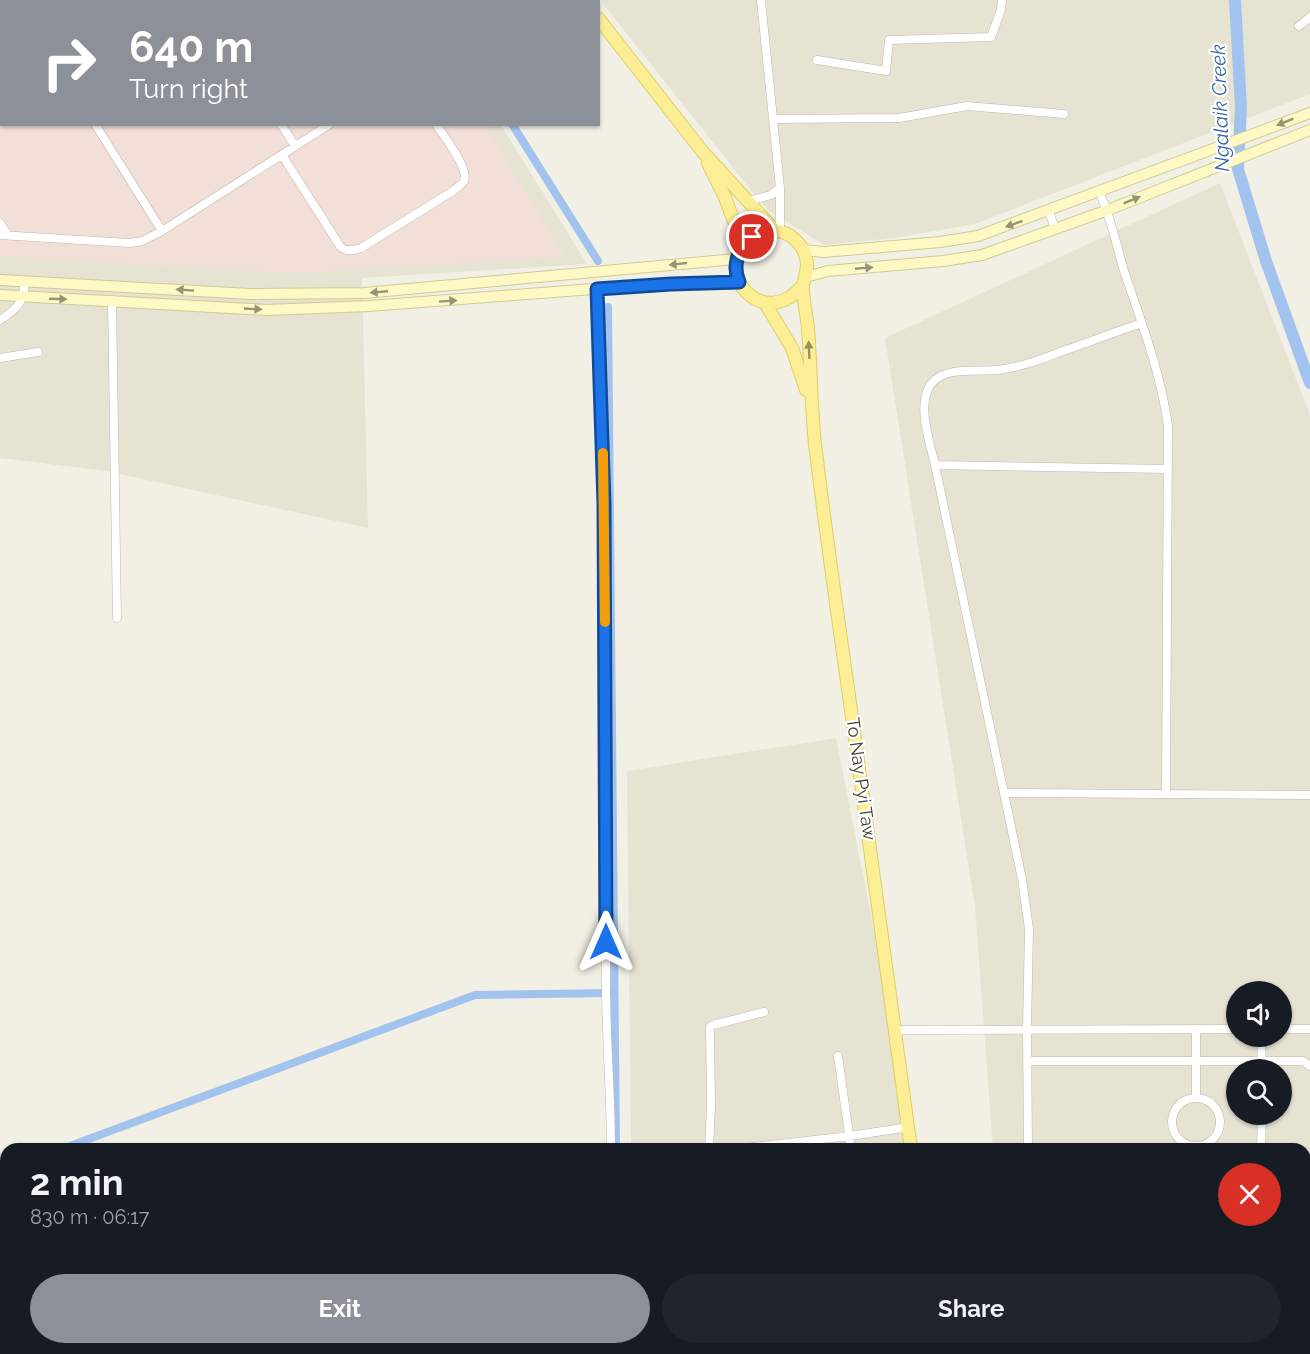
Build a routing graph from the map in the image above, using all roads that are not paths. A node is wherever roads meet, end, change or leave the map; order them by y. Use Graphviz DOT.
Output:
graph roads {
  1 [pos="761,0"];
  2 [pos="1002,0"];
  3 [pos="1310,17"];
  4 [pos="600,21"];
  5 [pos="1299,26"];
  6 [pos="817,60"];
  7 [pos="1310,113"];
  8 [pos="1064,114"];
  9 [pos="773,119"];
  10 [pos="95,126"];
  11 [pos="282,126"];
  12 [pos="327,126"];
  13 [pos="437,126"];
  14 [pos="1310,130"];
  15 [pos="295,147"];
  16 [pos="702,151"];
  17 [pos="282,155"];
  18 [pos="780,188"];
  19 [pos="1100,191"];
  20 [pos="749,201"];
  21 [pos="1048,210"];
  22 [pos="1108,210"];
  23 [pos="0,223"];
  24 [pos="1055,228"];
  25 [pos="162,231"];
  26 [pos="777,231"];
  27 [pos="4,235"];
  28 [pos="743,245"];
  29 [pos="803,250"];
  30 [pos="736,259"];
  31 [pos="0,280"];
  32 [pos="805,281"];
  33 [pos="25,282"];
  34 [pos="739,282"];
  35 [pos="597,289"];
  36 [pos="0,295"];
  37 [pos="24,297"];
  38 [pos="112,300"];
  39 [pos="765,303"];
  40 [pos="0,320"];
  41 [pos="1142,323"];
  42 [pos="38,352"];
  43 [pos="0,358"];
  44 [pos="811,409"];
  45 [pos="935,465"];
  46 [pos="1168,469"];
  47 [pos="117,618"];
  48 [pos="1004,794"];
  49 [pos="1166,794"];
  50 [pos="1310,795"];
  51 [pos="764,1012"];
  52 [pos="1027,1029"];
  53 [pos="1196,1029"];
  54 [pos="1226,1029"];
  55 [pos="1292,1029"];
  56 [pos="1310,1029"];
  57 [pos="896,1030"];
  58 [pos="838,1056"];
  59 [pos="1028,1061"];
  60 [pos="1196,1062"];
  61 [pos="1308,1062"];
  62 [pos="1292,1063"];
  63 [pos="1226,1064"];
  64 [pos="1196,1098"];
  65 [pos="1262,1125"];
  66 [pos="909,1127"];
  67 [pos="850,1136"];
  68 [pos="611,1143"];
  69 [pos="709,1143"];
  70 [pos="810,1143"];
  71 [pos="851,1143"];
  72 [pos="910,1143"];
  73 [pos="1028,1143"];
  74 [pos="1185,1143"];
  75 [pos="1206,1143"];
  76 [pos="1261,1143"];
  1 -- 9 [label="street"];
  2 -- 6 [label="street"];
  3 -- 5 [label="street"];
  4 -- 16 [label="main road"];
  7 -- 19 [label="main road, one-way"];
  8 -- 9 [label="street"];
  9 -- 18 [label="street"];
  10 -- 25 [label="street"];
  11 -- 15 [label="street"];
  12 -- 15 [label="street"];
  13 -- 17 [label="street"];
  22 -- 14 [label="main road, one-way"];
  15 -- 17 [label="street"];
  16 -- 20 [label="main road"];
  16 -- 28 [label="main road"];
  17 -- 25 [label="street"];
  18 -- 20 [label="street"];
  18 -- 26 [label="street"];
  19 -- 21 [label="main road"];
  19 -- 22 [label="street"];
  20 -- 26 [label="main road"];
  21 -- 24 [label="street"];
  21 -- 29 [label="main road, one-way"];
  22 -- 24 [label="main road"];
  22 -- 41 [label="street"];
  23 -- 27 [label="street"];
  32 -- 24 [label="main road, one-way"];
  25 -- 27 [label="street"];
  26 -- 28 [label="main road"];
  26 -- 29 [label="main road"];
  28 -- 30 [label="main road"];
  29 -- 32 [label="main road"];
  30 -- 33 [label="main road, one-way"];
  30 -- 34 [label="main road"];
  31 -- 33 [label="main road"];
  32 -- 39 [label="main road"];
  44 -- 32 [label="main road, one-way"];
  33 -- 37 [label="street"];
  34 -- 35 [label="main road"];
  34 -- 39 [label="main road"];
  38 -- 35 [label="main road, one-way"];
  35 -- 68 [label="street"];
  36 -- 37 [label="main road"];
  37 -- 38 [label="main road, one-way"];
  37 -- 40 [label="street"];
  38 -- 47 [label="street"];
  39 -- 44 [label="main road"];
  41 -- 45 [label="street"];
  41 -- 46 [label="street"];
  42 -- 43 [label="street"];
  44 -- 57 [label="main road, To Nay Pyi Taw"];
  45 -- 46 [label="street"];
  45 -- 48 [label="street"];
  46 -- 49 [label="street"];
  48 -- 49 [label="street"];
  48 -- 52 [label="street"];
  49 -- 50 [label="street"];
  51 -- 69 [label="street"];
  52 -- 53 [label="street"];
  52 -- 57 [label="street"];
  52 -- 59 [label="street"];
  53 -- 54 [label="street"];
  53 -- 60 [label="street"];
  55 -- 56 [label="street"];
  57 -- 66 [label="main road, To Nay Pyi Taw"];
  58 -- 67 [label="street"];
  59 -- 60 [label="street"];
  59 -- 73 [label="street"];
  60 -- 63 [label="street"];
  60 -- 64 [label="street"];
  61 -- 62 [label="street"];
  64 -- 74 [label="street"];
  64 -- 75 [label="street"];
  65 -- 76 [label="street"];
  66 -- 67 [label="street"];
  66 -- 72 [label="main road, To Nay Pyi Taw"];
  67 -- 70 [label="street"];
  67 -- 71 [label="street"];
}
